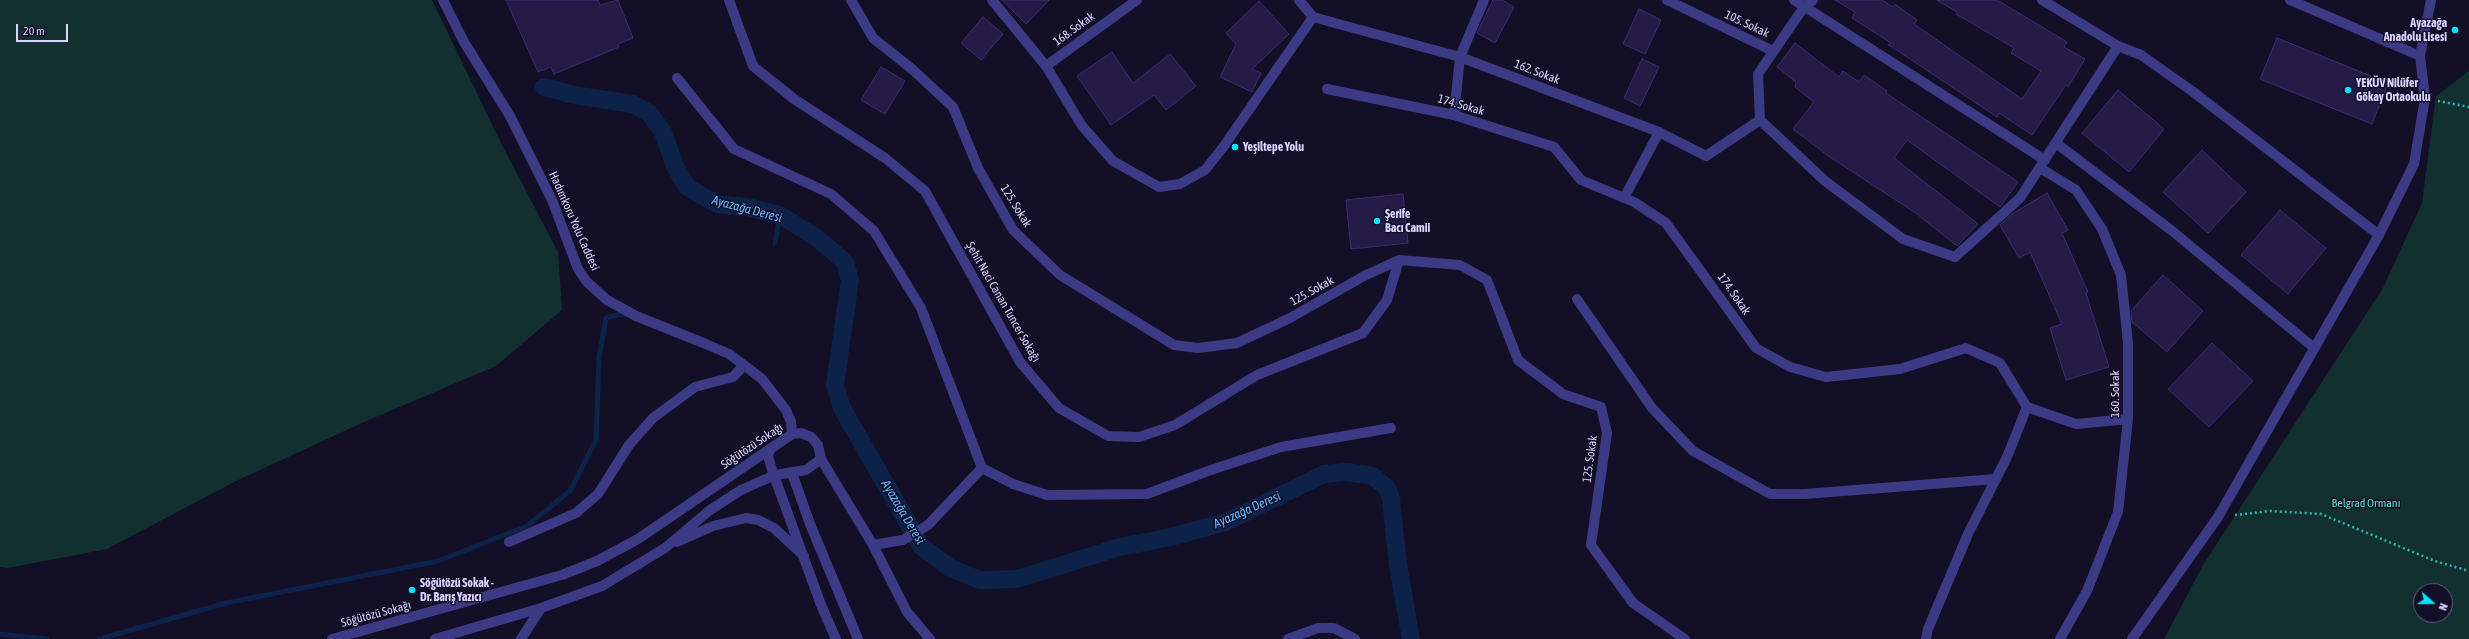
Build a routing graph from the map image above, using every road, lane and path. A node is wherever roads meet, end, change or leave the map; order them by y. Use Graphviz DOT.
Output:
graph roads {
  1 [pos="443,0"];
  2 [pos="729,0"];
  3 [pos="851,0"];
  4 [pos="992,0"];
  5 [pos="1298,0"];
  6 [pos="1484,0"];
  7 [pos="1666,0"];
  8 [pos="1794,0"];
  9 [pos="1813,0"];
  10 [pos="2042,0"];
  11 [pos="2290,0"];
  12 [pos="2430,0"];
  13 [pos="1134,1"];
  14 [pos="1804,7"];
  15 [pos="1313,17"];
  16 [pos="2118,46"];
  17 [pos="1773,51"];
  18 [pos="2420,56"];
  19 [pos="1460,57"];
  20 [pos="1046,66"];
  21 [pos="678,78"];
  22 [pos="1327,89"];
  23 [pos="2425,98"];
  24 [pos="2469,107"];
  25 [pos="1454,115"];
  26 [pos="1760,120"];
  27 [pos="1659,132"];
  28 [pos="2056,143"];
  29 [pos="2042,164"];
  30 [pos="1624,198"];
  31 [pos="2378,235"];
  32 [pos="1399,260"];
  33 [pos="1577,299"];
  34 [pos="2313,347"];
  35 [pos="744,365"];
  36 [pos="2027,407"];
  37 [pos="2128,418"];
  38 [pos="1391,428"];
  39 [pos="792,434"];
  40 [pos="770,450"];
  41 [pos="821,459"];
  42 [pos="982,468"];
  43 [pos="792,473"];
  44 [pos="775,475"];
  45 [pos="1996,479"];
  46 [pos="2218,517"];
  47 [pos="509,542"];
  48 [pos="873,545"];
  49 [pos="664,548"];
  50 [pos="805,557"];
  51 [pos="2469,571"];
  52 [pos="541,608"];
  53 [pos="332,639"];
  54 [pos="435,639"];
  55 [pos="521,639"];
  56 [pos="836,639"];
  57 [pos="858,639"];
  58 [pos="930,639"];
  59 [pos="1288,639"];
  60 [pos="1355,639"];
  61 [pos="1685,639"];
  62 [pos="1926,639"];
  63 [pos="2060,639"];
  64 [pos="2132,639"];
  1 -- 35 [label="street, Hadımkoru Yolu Caddesi"];
  2 -- 32 [label="street, Şehit Naci Canan Tuncer Sokağı"];
  3 -- 32 [label="street, 125. Sokak"];
  4 -- 20 [label="street"];
  5 -- 15 [label="street"];
  6 -- 19 [label="street"];
  7 -- 17 [label="street, 105. Sokak"];
  8 -- 14 [label="street, 160. Sokak"];
  9 -- 14 [label="street"];
  10 -- 16 [label="street"];
  11 -- 18 [label="street"];
  12 -- 18 [label="street"];
  13 -- 20 [label="street, 168. Sokak"];
  14 -- 17 [label="street"];
  14 -- 29 [label="street, 160. Sokak"];
  15 -- 19 [label="street, 162. Sokak"];
  15 -- 20 [label="street"];
  16 -- 28 [label="street"];
  16 -- 31 [label="street"];
  17 -- 26 [label="street"];
  18 -- 23 [label="street"];
  19 -- 25 [label="street"];
  19 -- 27 [label="street, 162. Sokak"];
  21 -- 42 [label="street"];
  22 -- 25 [label="street, 174. Sokak"];
  23 -- 24 [label="path"];
  23 -- 31 [label="street"];
  25 -- 30 [label="street, 174. Sokak"];
  26 -- 27 [label="street, 162. Sokak"];
  26 -- 29 [label="street"];
  27 -- 30 [label="street"];
  28 -- 29 [label="street"];
  28 -- 34 [label="street"];
  29 -- 37 [label="street, 160. Sokak"];
  30 -- 36 [label="street, 174. Sokak"];
  31 -- 34 [label="street"];
  32 -- 61 [label="street, 125. Sokak"];
  33 -- 45 [label="street"];
  34 -- 46 [label="street"];
  35 -- 39 [label="street, Hadımkoru Yolu Caddesi"];
  35 -- 47 [label="street"];
  36 -- 37 [label="street"];
  36 -- 45 [label="street"];
  37 -- 63 [label="street, 160. Sokak"];
  38 -- 42 [label="street"];
  39 -- 40 [label="street, Söğütözü Sokağı"];
  39 -- 41 [label="street, Söğütözü Sokağı"];
  40 -- 44 [label="street"];
  40 -- 53 [label="street, Söğütözü Sokağı"];
  41 -- 43 [label="street"];
  41 -- 48 [label="street, Söğütözü Sokağı"];
  42 -- 48 [label="street"];
  43 -- 44 [label="street"];
  43 -- 57 [label="street"];
  44 -- 49 [label="street"];
  44 -- 50 [label="street"];
  45 -- 62 [label="street"];
  46 -- 51 [label="path"];
  46 -- 64 [label="street"];
  48 -- 58 [label="street, Söğütözü Sokağı"];
  49 -- 50 [label="street"];
  49 -- 52 [label="street"];
  50 -- 56 [label="street"];
  52 -- 54 [label="street"];
  52 -- 55 [label="street"];
  59 -- 60 [label="street"];
}
